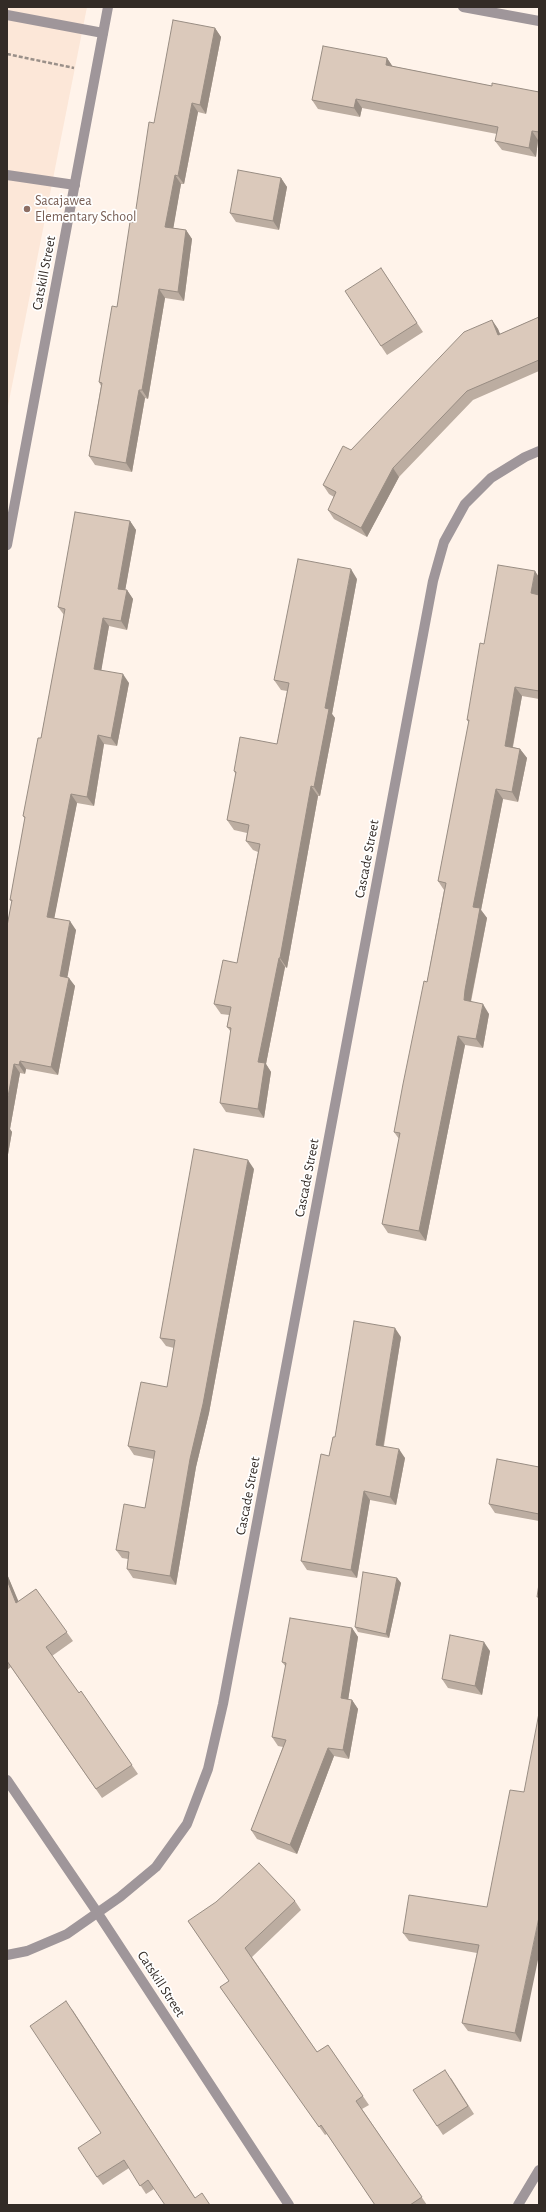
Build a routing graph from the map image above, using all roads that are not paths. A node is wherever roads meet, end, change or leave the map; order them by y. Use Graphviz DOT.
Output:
graph roads {
  1 [pos="108,7"];
  2 [pos="463,7"];
  3 [pos="7,15"];
  4 [pos="539,21"];
  5 [pos="103,33"];
  6 [pos="7,175"];
  7 [pos="74,185"];
  8 [pos="539,451"];
  9 [pos="7,545"];
  10 [pos="7,1780"];
  11 [pos="97,1912"];
  12 [pos="7,1955"];
  13 [pos="539,2170"];
  14 [pos="289,2205"];
  15 [pos="518,2205"];
  1 -- 5 [label="street, Catskill Street"];
  2 -- 4 [label="street"];
  3 -- 5 [label="street"];
  5 -- 7 [label="street, Catskill Street"];
  6 -- 7 [label="street"];
  7 -- 9 [label="street, Catskill Street"];
  8 -- 11 [label="street, Cascade Street"];
  10 -- 11 [label="street, Catskill Street"];
  11 -- 12 [label="street, Cascade Street"];
  11 -- 14 [label="street, Catskill Street"];
  13 -- 15 [label="street"];
}
